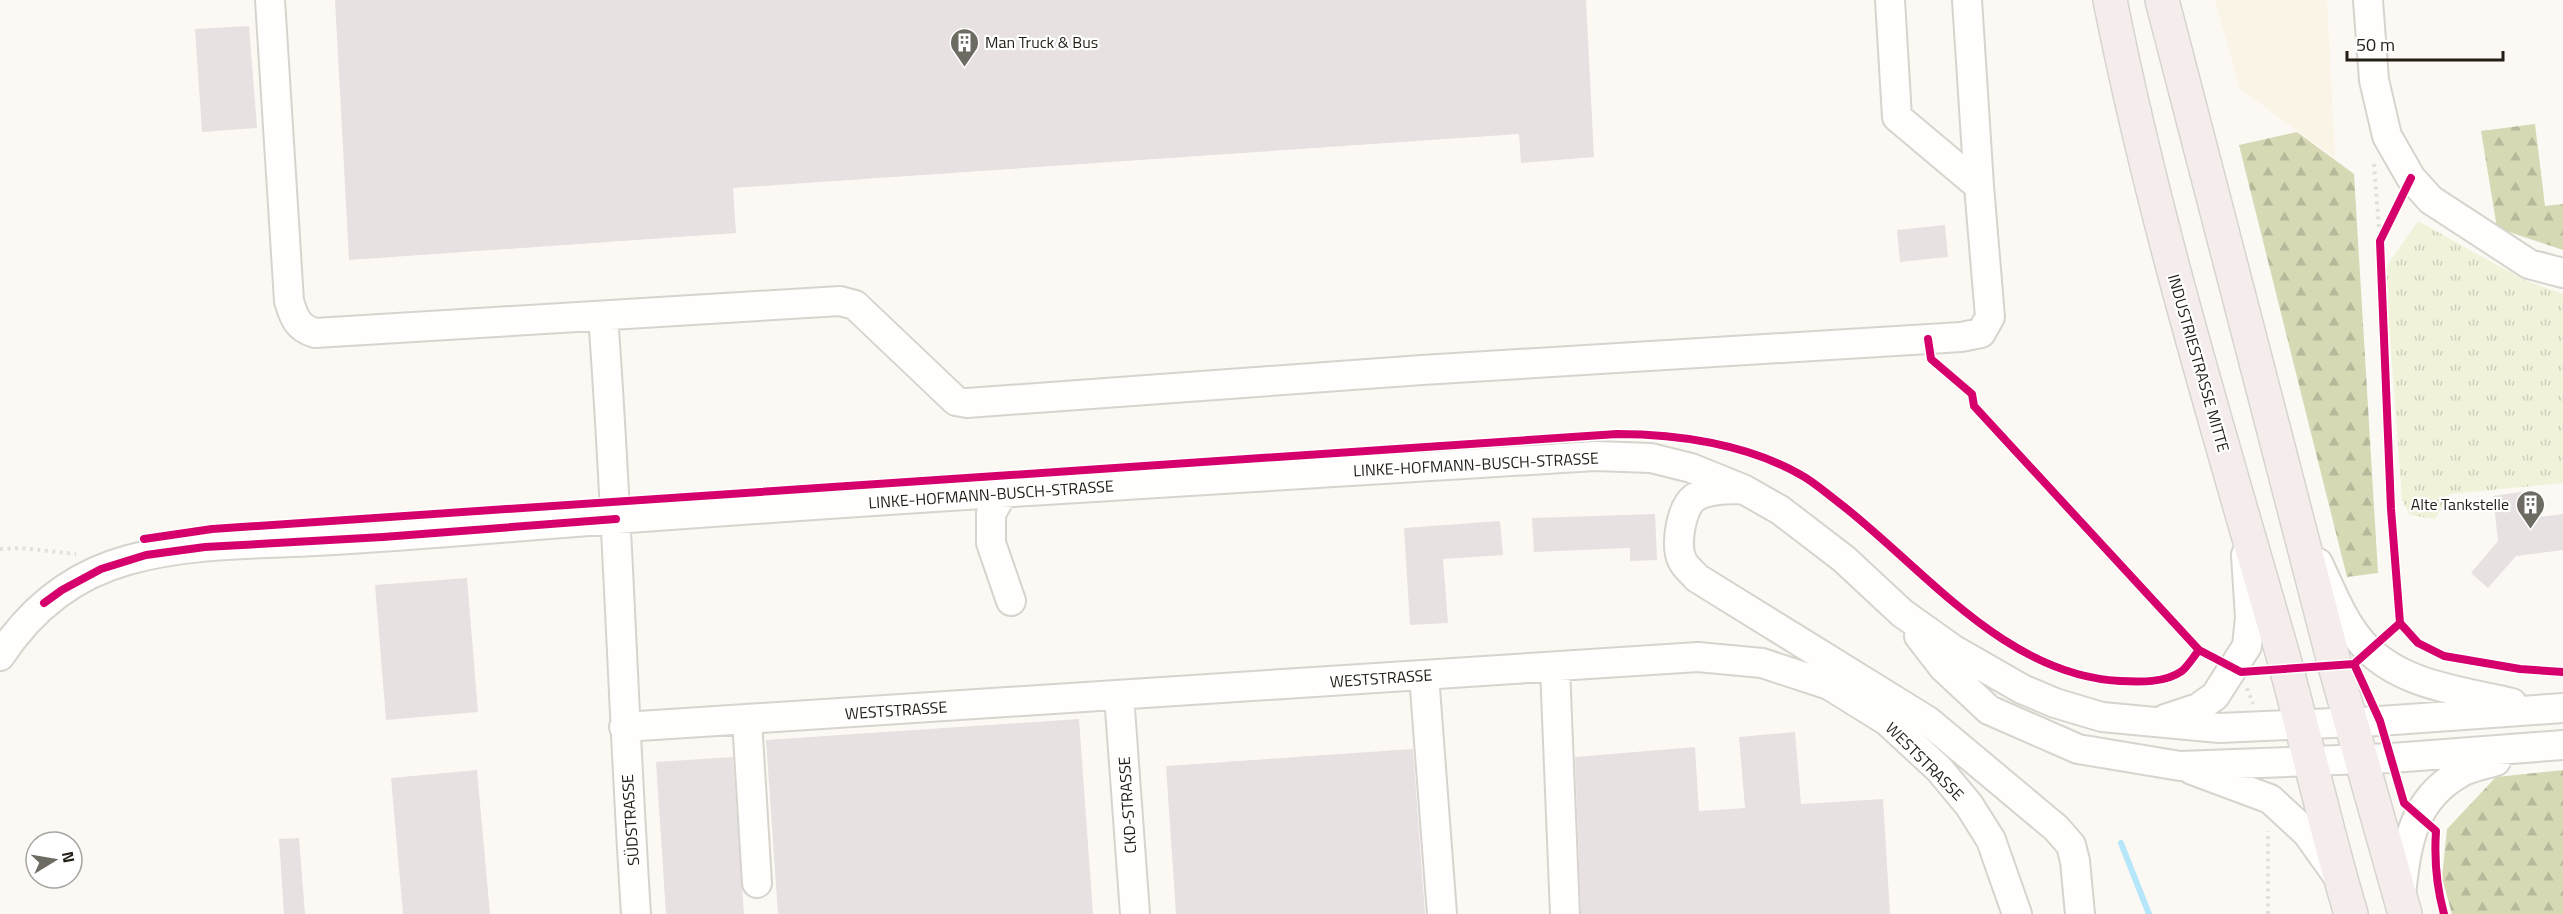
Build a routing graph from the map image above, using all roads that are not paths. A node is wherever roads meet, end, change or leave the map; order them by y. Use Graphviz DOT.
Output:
graph roads {
  1 [pos="270,0"];
  2 [pos="1890,0"];
  3 [pos="1967,0"];
  4 [pos="2110,0"];
  5 [pos="2162,0"];
  6 [pos="2368,0"];
  7 [pos="1979,186"];
  8 [pos="2563,273"];
  9 [pos="603,316"];
  10 [pos="1743,489"];
  11 [pos="1002,494"];
  12 [pos="616,519"];
  13 [pos="2244,520"];
  14 [pos="2299,522"];
  15 [pos="1011,601"];
  16 [pos="1902,613"];
  17 [pos="0,656"];
  18 [pos="1555,668"];
  19 [pos="1424,675"];
  20 [pos="1119,695"];
  21 [pos="2550,709"];
  22 [pos="747,720"];
  23 [pos="2351,722"];
  24 [pos="2151,723"];
  25 [pos="2301,723"];
  26 [pos="624,727"];
  27 [pos="2550,746"];
  28 [pos="2361,759"];
  29 [pos="2312,761"];
  30 [pos="2180,766"];
  31 [pos="2340,879"];
  32 [pos="757,883"];
  33 [pos="2403,906"];
  34 [pos="636,914"];
  35 [pos="1135,914"];
  36 [pos="1442,914"];
  37 [pos="1564,914"];
  38 [pos="2017,914"];
  39 [pos="2080,914"];
  40 [pos="2350,914"];
  1 -- 9 [label="street"];
  2 -- 7 [label="street"];
  3 -- 7 [label="street"];
  4 -- 13 [label="main road, INDUSTRIESTRASSE MITTE"];
  5 -- 14 [label="main road"];
  6 -- 8 [label="street"];
  7 -- 9 [label="street"];
  9 -- 12 [label="street, SÜDSTRASSE"];
  10 -- 11 [label="street, LINKE-HOFMANN-BUSCH-STRASSE"];
  10 -- 16 [label="street, LINKE-HOFMANN-BUSCH-STRASSE"];
  10 -- 39 [label="street"];
  11 -- 12 [label="street, LINKE-HOFMANN-BUSCH-STRASSE"];
  11 -- 15 [label="street"];
  12 -- 17 [label="street, LINKE-HOFMANN-BUSCH-STRASSE"];
  12 -- 26 [label="street, SÜDSTRASSE"];
  13 -- 24 [label="street"];
  13 -- 25 [label="main road, INDUSTRIESTRASSE MITTE"];
  14 -- 21 [label="street"];
  14 -- 23 [label="main road"];
  16 -- 24 [label="street, LINKE-HOFMANN-BUSCH-STRASSE"];
  16 -- 30 [label="street, LINKE-HOFMANN-BUSCH-STRASSE"];
  18 -- 19 [label="street, WESTSTRASSE"];
  18 -- 37 [label="street"];
  18 -- 38 [label="street, WESTSTRASSE"];
  19 -- 20 [label="street, WESTSTRASSE"];
  19 -- 36 [label="street"];
  20 -- 22 [label="street, WESTSTRASSE"];
  20 -- 35 [label="street, CKD-STRASSE"];
  21 -- 23 [label="street, LINKE-HOFMANN-BUSCH-STRASSE"];
  22 -- 26 [label="street, WESTSTRASSE"];
  22 -- 32 [label="street"];
  23 -- 25 [label="street, LINKE-HOFMANN-BUSCH-STRASSE"];
  23 -- 28 [label="main road"];
  24 -- 25 [label="street, LINKE-HOFMANN-BUSCH-STRASSE"];
  25 -- 29 [label="main road, INDUSTRIESTRASSE MITTE"];
  26 -- 34 [label="street, SÜDSTRASSE"];
  27 -- 28 [label="street, LINKE-HOFMANN-BUSCH-STRASSE"];
  27 -- 33 [label="street"];
  28 -- 29 [label="street, LINKE-HOFMANN-BUSCH-STRASSE"];
  28 -- 33 [label="main road"];
  29 -- 30 [label="street, LINKE-HOFMANN-BUSCH-STRASSE"];
  29 -- 31 [label="main road, INDUSTRIESTRASSE MITTE"];
  30 -- 31 [label="street"];
  31 -- 40 [label="main road, INDUSTRIESTRASSE MITTE"];
}
